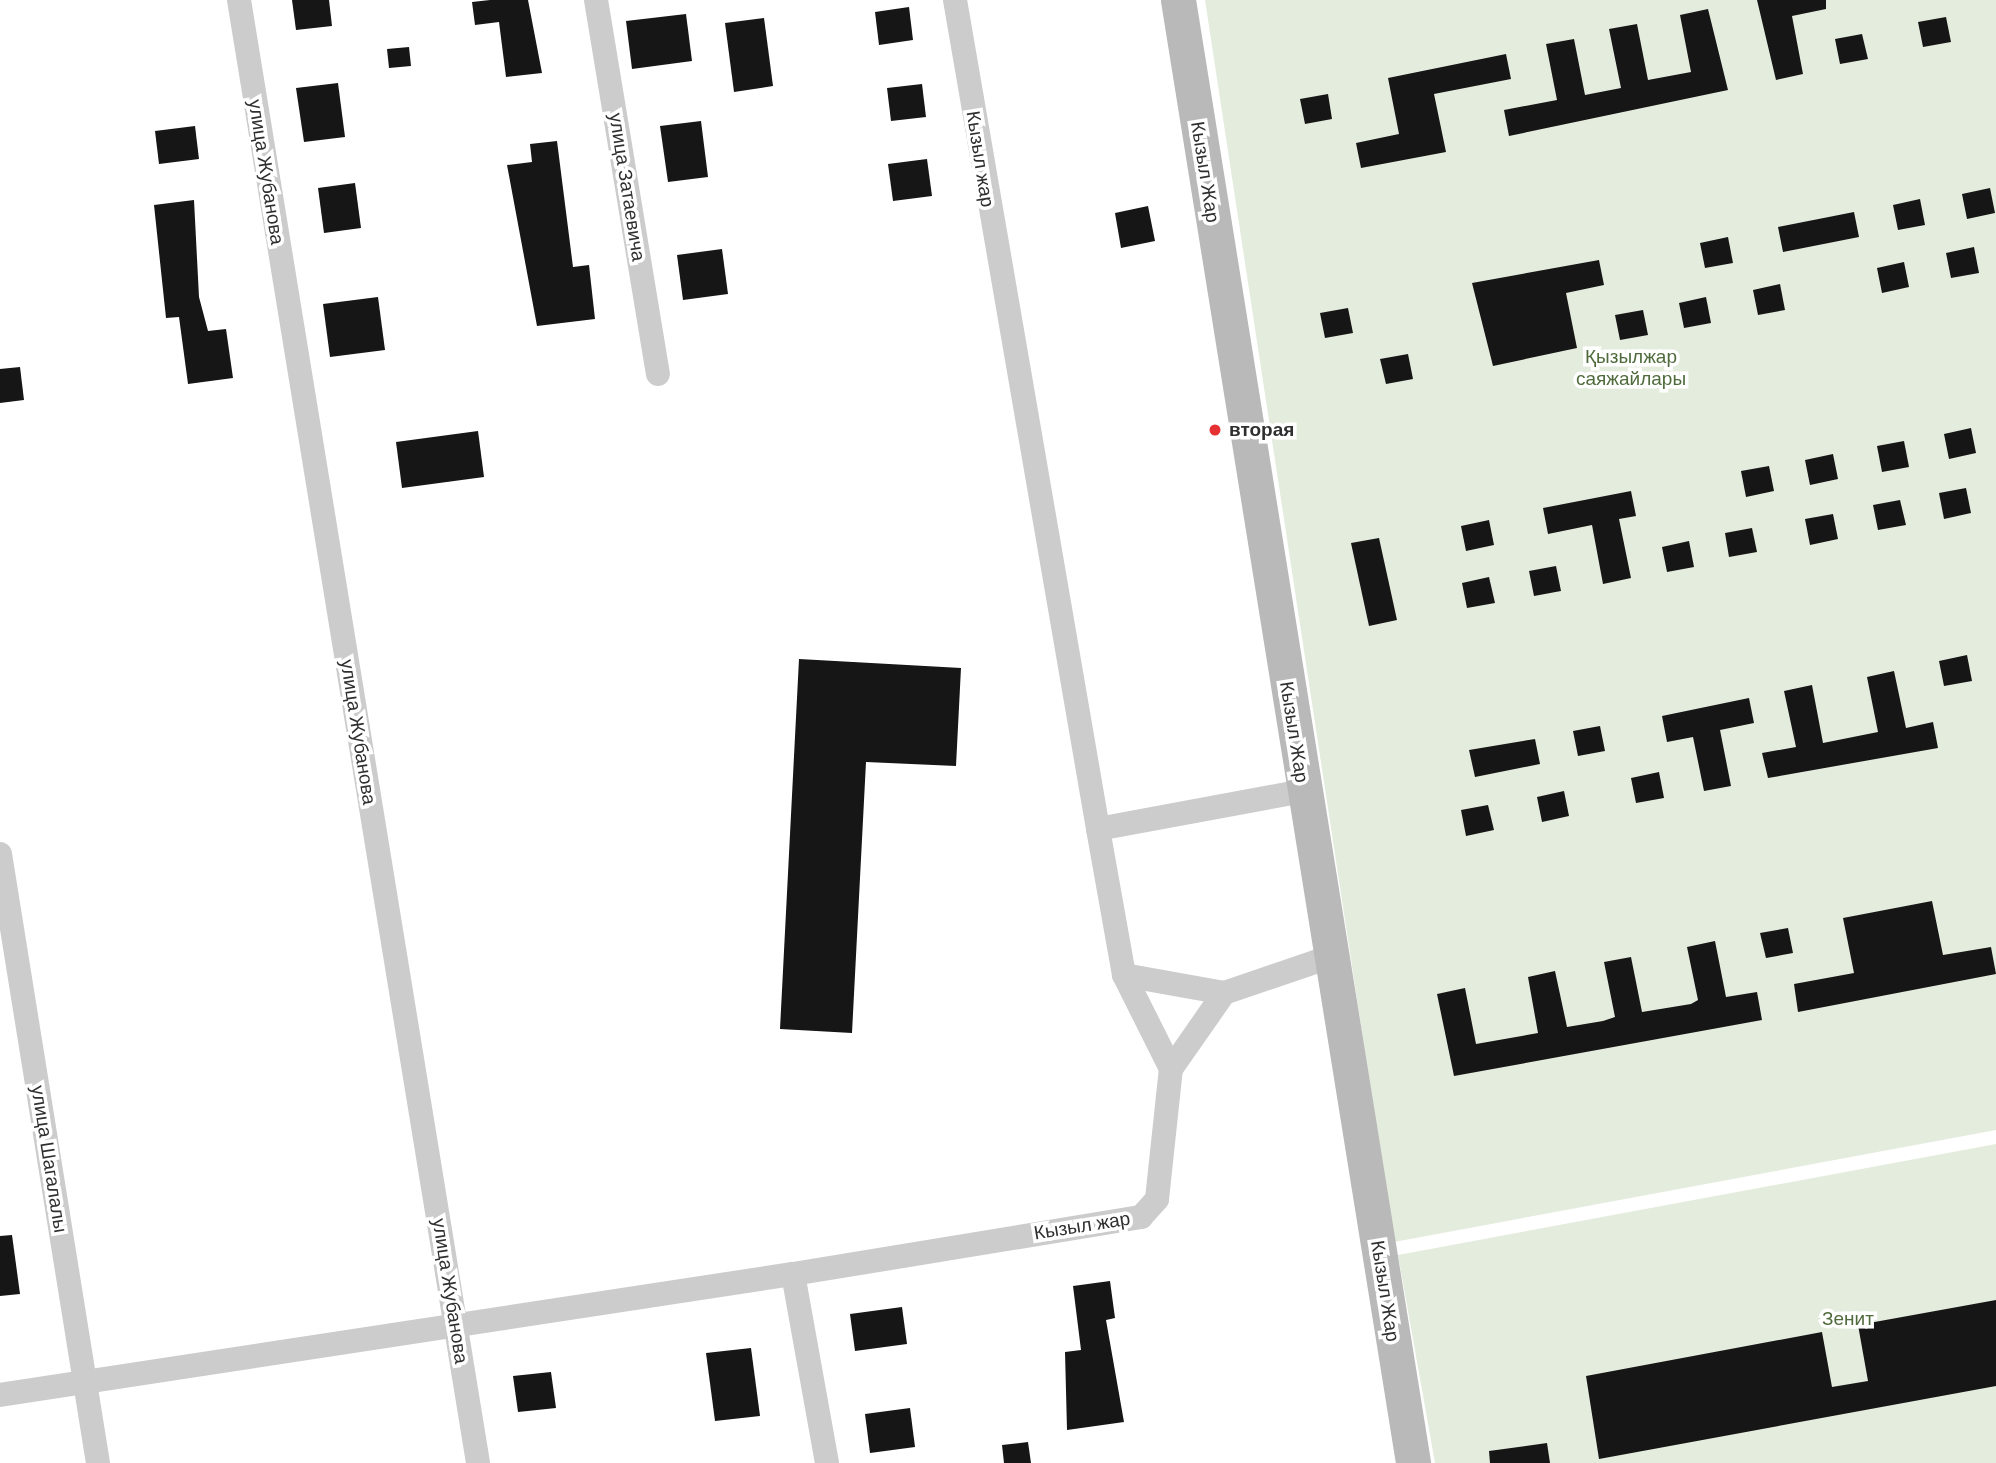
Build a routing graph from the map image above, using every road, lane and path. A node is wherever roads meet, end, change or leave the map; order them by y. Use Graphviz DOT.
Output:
graph roads {
  1 [pos="239,0"];
  2 [pos="596,0"];
  3 [pos="956,0"];
  4 [pos="1178,0"];
  5 [pos="658,374"];
  6 [pos="1304,791"];
  7 [pos="1098,829"];
  8 [pos="0,854"];
  9 [pos="1330,957"];
  10 [pos="1124,975"];
  11 [pos="1224,993"];
  12 [pos="1171,1069"];
  13 [pos="797,1285"];
  14 [pos="456,1321"];
  15 [pos="84,1381"];
  16 [pos="0,1395"];
  17 [pos="98,1463"];
  18 [pos="478,1463"];
  19 [pos="828,1463"];
  20 [pos="1413,1463"];
  1 -- 14 [label="street, улица Жубанова"];
  2 -- 5 [label="street, улица Затаевича"];
  3 -- 7 [label="street, Кызыл жар"];
  4 -- 6 [label="main road, Кызыл Жар"];
  6 -- 7 [label="street"];
  6 -- 9 [label="main road, Кызыл Жар"];
  7 -- 10 [label="street, Кызыл жар"];
  8 -- 15 [label="street, улица Шагалалы"];
  9 -- 11 [label="street"];
  9 -- 20 [label="main road, Кызыл Жар"];
  10 -- 11 [label="street"];
  10 -- 12 [label="street, Кызыл жар"];
  11 -- 12 [label="street, Кызыл жар"];
  12 -- 13 [label="street, Кызыл жар"];
  13 -- 14 [label="street, Кызыл жар"];
  13 -- 19 [label="street"];
  14 -- 15 [label="street, Кызыл жар"];
  14 -- 18 [label="street, улица Жубанова"];
  15 -- 16 [label="street, Кызыл жар"];
  15 -- 17 [label="street, улица Шагалалы"];
}
